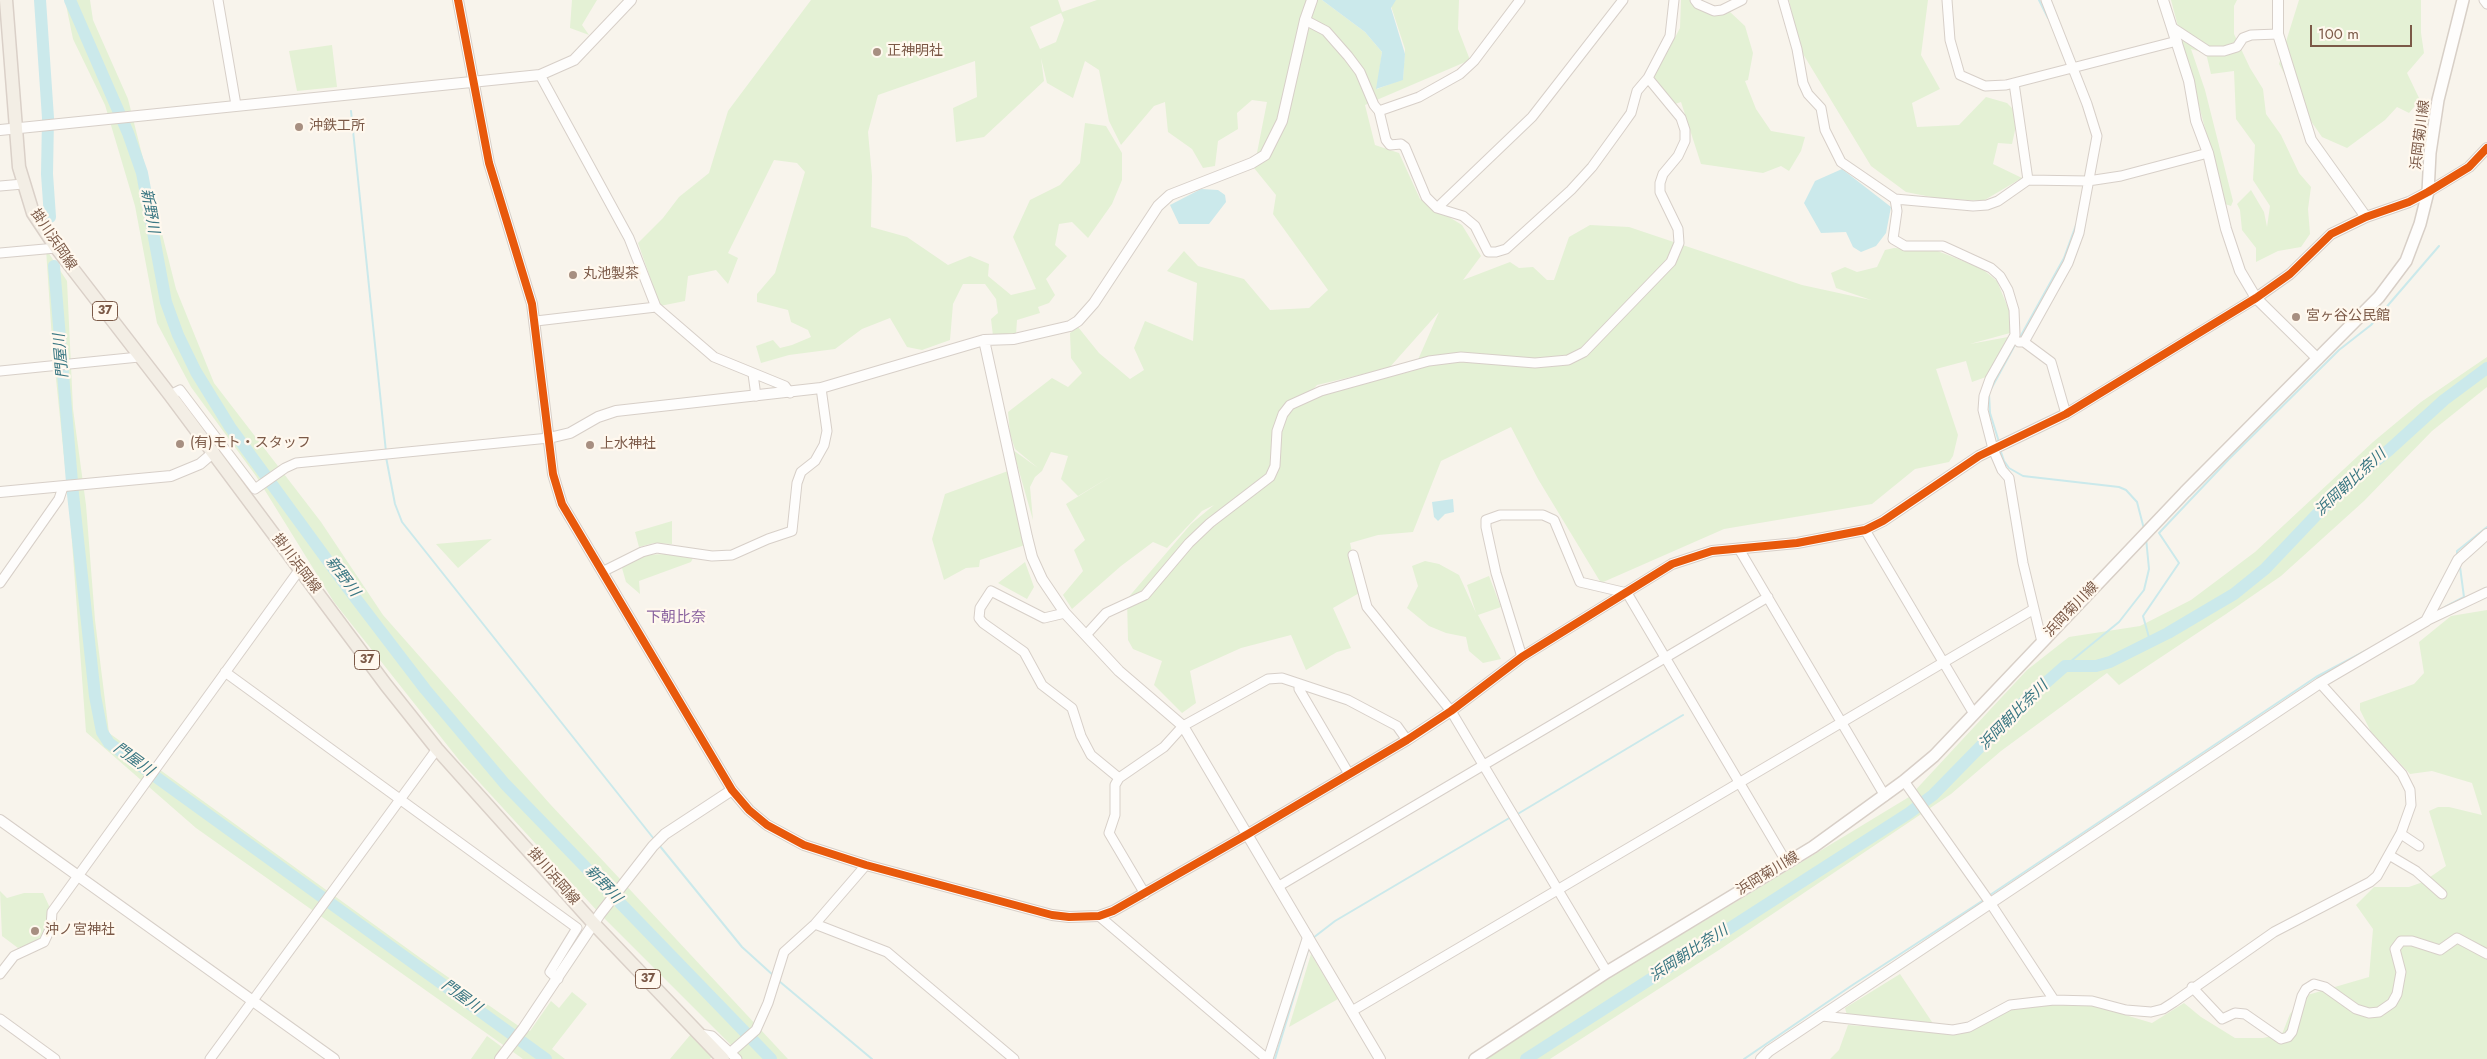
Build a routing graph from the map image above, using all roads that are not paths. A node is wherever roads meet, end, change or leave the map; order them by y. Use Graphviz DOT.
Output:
graph roads {
  1 [pos="218,0"];
  2 [pos="458,0"];
  3 [pos="631,0"];
  4 [pos="1312,0"];
  5 [pos="1520,0"];
  6 [pos="1622,0"];
  7 [pos="1674,0"];
  8 [pos="1695,0"];
  9 [pos="1742,0"];
  10 [pos="1783,0"];
  11 [pos="1947,0"];
  12 [pos="2046,0"];
  13 [pos="2163,0"];
  14 [pos="2278,0"];
  15 [pos="2463,0"];
  16 [pos="2484,0"];
  17 [pos="4,4"];
  18 [pos="2487,4"];
  19 [pos="1305,20"];
  20 [pos="2173,28"];
  21 [pos="2278,34"];
  22 [pos="2177,41"];
  23 [pos="2073,68"];
  24 [pos="540,75"];
  25 [pos="1648,78"];
  26 [pos="473,83"];
  27 [pos="2014,83"];
  28 [pos="236,105"];
  29 [pos="1379,111"];
  30 [pos="14,128"];
  31 [pos="0,130"];
  32 [pos="2486,152"];
  33 [pos="2208,153"];
  34 [pos="2028,180"];
  35 [pos="2088,181"];
  36 [pos="23,184"];
  37 [pos="0,186"];
  38 [pos="2428,192"];
  39 [pos="1895,198"];
  40 [pos="1438,208"];
  41 [pos="2366,217"];
  42 [pos="56,248"];
  43 [pos="0,252"];
  44 [pos="2256,298"];
  45 [pos="656,307"];
  46 [pos="536,321"];
  47 [pos="984,340"];
  48 [pos="2011,342"];
  49 [pos="2024,342"];
  50 [pos="139,358"];
  51 [pos="2318,359"];
  52 [pos="0,371"];
  53 [pos="753,374"];
  54 [pos="821,388"];
  55 [pos="790,393"];
  56 [pos="170,395"];
  57 [pos="756,396"];
  58 [pos="2066,414"];
  59 [pos="549,438"];
  60 [pos="1993,449"];
  61 [pos="214,452"];
  62 [pos="63,486"];
  63 [pos="0,492"];
  64 [pos="1865,530"];
  65 [pos="2487,534"];
  66 [pos="1739,549"];
  67 [pos="1352,555"];
  68 [pos="300,568"];
  69 [pos="604,571"];
  70 [pos="0,583"];
  71 [pos="2487,592"];
  72 [pos="1627,593"];
  73 [pos="1768,597"];
  74 [pos="2034,610"];
  75 [pos="1065,612"];
  76 [pos="2426,621"];
  77 [pos="1086,635"];
  78 [pos="2042,642"];
  79 [pos="1522,657"];
  80 [pos="1666,659"];
  81 [pos="1942,662"];
  82 [pos="225,672"];
  83 [pos="2320,683"];
  84 [pos="1299,684"];
  85 [pos="1451,711"];
  86 [pos="1974,714"];
  87 [pos="1840,723"];
  88 [pos="1183,726"];
  89 [pos="1407,740"];
  90 [pos="437,749"];
  91 [pos="1484,766"];
  92 [pos="1349,774"];
  93 [pos="1119,778"];
  94 [pos="1739,782"];
  95 [pos="1907,786"];
  96 [pos="732,790"];
  97 [pos="1886,796"];
  98 [pos="400,800"];
  99 [pos="0,820"];
  100 [pos="1248,834"];
  101 [pos="2401,834"];
  102 [pos="2419,846"];
  103 [pos="2389,855"];
  104 [pos="1787,863"];
  105 [pos="866,865"];
  106 [pos="79,876"];
  107 [pos="1279,886"];
  108 [pos="1558,889"];
  109 [pos="1144,894"];
  110 [pos="2442,894"];
  111 [pos="1991,904"];
  112 [pos="1099,916"];
  113 [pos="597,919"];
  114 [pos="815,924"];
  115 [pos="1308,936"];
  116 [pos="2487,954"];
  117 [pos="1607,972"];
  118 [pos="0,974"];
  119 [pos="558,979"];
  120 [pos="2192,987"];
  121 [pos="2054,1000"];
  122 [pos="252,1001"];
  123 [pos="1352,1011"];
  124 [pos="1822,1016"];
  125 [pos="0,1019"];
  126 [pos="731,1055"];
  127 [pos="55,1059"];
  128 [pos="210,1059"];
  129 [pos="334,1059"];
  130 [pos="500,1059"];
  131 [pos="1014,1059"];
  132 [pos="1268,1059"];
  133 [pos="1380,1059"];
  134 [pos="1475,1059"];
  135 [pos="1761,1059"];
  1 -- 28 [label="street"];
  2 -- 26 [label="street"];
  3 -- 24 [label="street"];
  4 -- 19 [label="street"];
  5 -- 29 [label="street"];
  6 -- 40 [label="street"];
  7 -- 25 [label="street"];
  8 -- 9 [label="street"];
  10 -- 39 [label="street"];
  11 -- 27 [label="street"];
  12 -- 23 [label="street"];
  13 -- 20 [label="street"];
  14 -- 21 [label="street"];
  15 -- 38 [label="main road, 浜岡菊川線"];
  16 -- 18 [label="street"];
  17 -- 30 [label="main road, 掛川浜岡線 / 37"];
  19 -- 29 [label="street"];
  19 -- 47 [label="street"];
  20 -- 21 [label="street"];
  20 -- 22 [label="street"];
  21 -- 41 [label="street"];
  22 -- 23 [label="street"];
  22 -- 33 [label="street"];
  23 -- 27 [label="street"];
  23 -- 35 [label="street"];
  24 -- 26 [label="street"];
  24 -- 45 [label="street"];
  25 -- 40 [label="street"];
  25 -- 77 [label="street"];
  26 -- 28 [label="street"];
  26 -- 46 [label="street"];
  27 -- 34 [label="street"];
  28 -- 30 [label="street"];
  29 -- 40 [label="street"];
  30 -- 31 [label="street"];
  30 -- 36 [label="main road, 掛川浜岡線 / 37"];
  32 -- 38 [label="street"];
  33 -- 35 [label="street"];
  33 -- 44 [label="street"];
  34 -- 35 [label="street"];
  34 -- 39 [label="street"];
  35 -- 49 [label="street"];
  36 -- 37 [label="street"];
  36 -- 42 [label="main road, 掛川浜岡線 / 37"];
  38 -- 41 [label="street"];
  38 -- 51 [label="main road, 浜岡菊川線"];
  39 -- 48 [label="street"];
  41 -- 44 [label="street"];
  42 -- 43 [label="street"];
  42 -- 50 [label="main road, 掛川浜岡線 / 37"];
  44 -- 51 [label="street"];
  44 -- 58 [label="street"];
  45 -- 46 [label="street"];
  45 -- 53 [label="street"];
  46 -- 59 [label="street"];
  47 -- 54 [label="street"];
  47 -- 75 [label="street"];
  48 -- 49 [label="street"];
  48 -- 60 [label="street"];
  49 -- 58 [label="street"];
  50 -- 52 [label="street"];
  50 -- 56 [label="main road, 掛川浜岡線 / 37"];
  51 -- 78 [label="main road, 浜岡菊川線"];
  53 -- 55 [label="street"];
  53 -- 57 [label="street"];
  54 -- 55 [label="street"];
  54 -- 69 [label="street"];
  55 -- 57 [label="street"];
  56 -- 59 [label="street"];
  56 -- 61 [label="main road, 掛川浜岡線 / 37"];
  57 -- 59 [label="street"];
  58 -- 60 [label="street"];
  59 -- 69 [label="street"];
  60 -- 64 [label="street"];
  60 -- 74 [label="street"];
  61 -- 62 [label="street"];
  61 -- 68 [label="main road, 掛川浜岡線 / 37"];
  62 -- 63 [label="street"];
  62 -- 70 [label="street"];
  64 -- 66 [label="street"];
  64 -- 81 [label="street"];
  65 -- 76 [label="street"];
  66 -- 72 [label="street"];
  66 -- 73 [label="street"];
  67 -- 85 [label="street"];
  68 -- 82 [label="street"];
  68 -- 90 [label="main road, 掛川浜岡線 / 37"];
  69 -- 96 [label="street"];
  71 -- 76 [label="street"];
  72 -- 79 [label="street"];
  72 -- 79 [label="street"];
  72 -- 80 [label="street"];
  73 -- 80 [label="street"];
  73 -- 87 [label="street"];
  74 -- 78 [label="street"];
  74 -- 81 [label="street"];
  75 -- 77 [label="street"];
  75 -- 93 [label="street"];
  76 -- 83 [label="street"];
  77 -- 88 [label="street"];
  78 -- 86 [label="main road, 浜岡菊川線"];
  79 -- 85 [label="street"];
  80 -- 91 [label="street"];
  80 -- 94 [label="street"];
  81 -- 86 [label="street"];
  81 -- 87 [label="street"];
  82 -- 98 [label="street"];
  82 -- 106 [label="street"];
  83 -- 101 [label="street"];
  83 -- 111 [label="street"];
  84 -- 88 [label="street"];
  84 -- 89 [label="street"];
  84 -- 92 [label="street"];
  85 -- 89 [label="street"];
  85 -- 91 [label="street"];
  86 -- 95 [label="main road, 浜岡菊川線"];
  87 -- 94 [label="street"];
  87 -- 97 [label="street"];
  88 -- 93 [label="street"];
  88 -- 100 [label="street"];
  89 -- 92 [label="street"];
  90 -- 98 [label="street"];
  90 -- 113 [label="main road, 掛川浜岡線 / 37"];
  91 -- 107 [label="street"];
  91 -- 108 [label="street"];
  92 -- 100 [label="street"];
  93 -- 109 [label="street"];
  94 -- 104 [label="street"];
  94 -- 108 [label="street"];
  95 -- 97 [label="main road, 浜岡菊川線"];
  95 -- 111 [label="street"];
  96 -- 105 [label="street"];
  96 -- 113 [label="street"];
  97 -- 104 [label="main road, 浜岡菊川線"];
  98 -- 119 [label="street"];
  98 -- 122 [label="street"];
  99 -- 106 [label="street"];
  100 -- 107 [label="street"];
  100 -- 109 [label="street"];
  101 -- 102 [label="street"];
  101 -- 103 [label="street"];
  103 -- 110 [label="street"];
  103 -- 120 [label="street"];
  104 -- 117 [label="main road, 浜岡菊川線"];
  105 -- 112 [label="street"];
  105 -- 114 [label="street"];
  106 -- 118 [label="street"];
  106 -- 122 [label="street"];
  107 -- 115 [label="street"];
  108 -- 117 [label="street"];
  108 -- 123 [label="street"];
  109 -- 112 [label="street"];
  111 -- 121 [label="street"];
  111 -- 124 [label="street"];
  112 -- 132 [label="street"];
  113 -- 119 [label="street"];
  113 -- 126 [label="main road, 掛川浜岡線 / 37"];
  114 -- 126 [label="street"];
  114 -- 131 [label="street"];
  115 -- 123 [label="street"];
  115 -- 132 [label="street"];
  116 -- 120 [label="street"];
  117 -- 134 [label="main road, 浜岡菊川線"];
  119 -- 130 [label="street"];
  120 -- 121 [label="street"];
  121 -- 124 [label="street"];
  122 -- 128 [label="street"];
  122 -- 129 [label="street"];
  123 -- 133 [label="street"];
  124 -- 135 [label="street"];
  125 -- 127 [label="street"];
}
